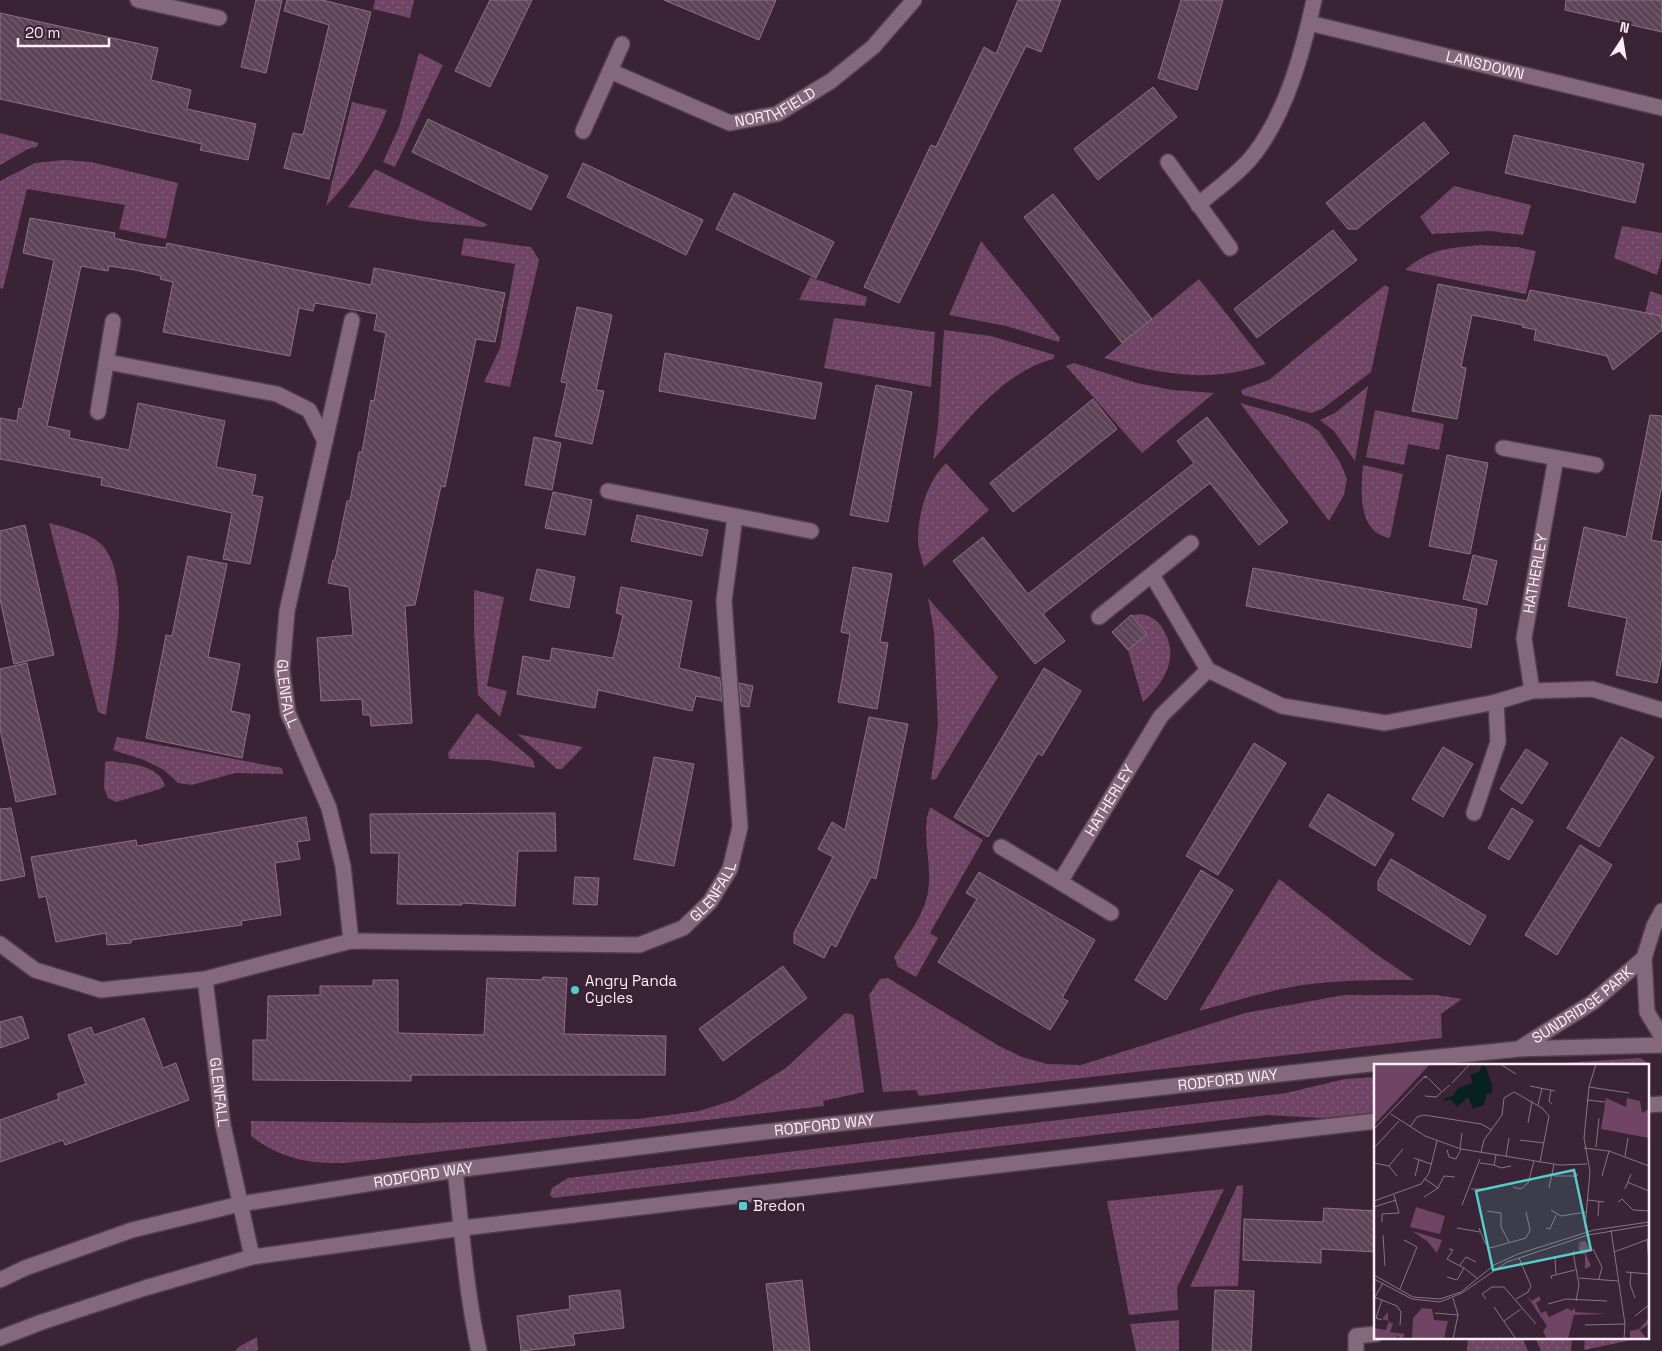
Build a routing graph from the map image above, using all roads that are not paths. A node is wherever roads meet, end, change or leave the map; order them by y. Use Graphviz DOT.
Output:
graph roads {
  1 [pos="138,0"];
  2 [pos="914,0"];
  3 [pos="1314,0"];
  4 [pos="218,18"];
  5 [pos="1309,23"];
  6 [pos="622,44"];
  7 [pos="610,71"];
  8 [pos="1662,108"];
  9 [pos="583,131"];
  10 [pos="1168,162"];
  11 [pos="1198,205"];
  12 [pos="1230,248"];
  13 [pos="352,320"];
  14 [pos="113,321"];
  15 [pos="107,362"];
  16 [pos="98,412"];
  17 [pos="325,440"];
  18 [pos="1503,448"];
  19 [pos="1556,458"];
  20 [pos="1596,465"];
  21 [pos="608,491"];
  22 [pos="735,517"];
  23 [pos="811,531"];
  24 [pos="1191,542"];
  25 [pos="1152,575"];
  26 [pos="1099,617"];
  27 [pos="1208,670"];
  28 [pos="1532,691"];
  29 [pos="1496,702"];
  30 [pos="1662,710"];
  31 [pos="1474,813"];
  32 [pos="1001,847"];
  33 [pos="1060,882"];
  34 [pos="1662,911"];
  35 [pos="1111,913"];
  36 [pos="351,941"];
  37 [pos="0,944"];
  38 [pos="1644,958"];
  39 [pos="205,979"];
  40 [pos="1662,1036"];
  41 [pos="1662,1046"];
  42 [pos="1519,1049"];
  43 [pos="1383,1064"];
  44 [pos="1374,1065"];
  45 [pos="1374,1121"];
  46 [pos="455,1170"];
  47 [pos="240,1204"];
  48 [pos="463,1228"];
  49 [pos="252,1257"];
  50 [pos="0,1280"];
  51 [pos="1374,1334"];
  52 [pos="0,1338"];
  53 [pos="479,1351"];
  54 [pos="1356,1351"];
  1 -- 4 [label="street"];
  2 -- 7 [label="street, NORTHFIELD"];
  3 -- 5 [label="street"];
  5 -- 8 [label="street, LANSDOWN"];
  5 -- 11 [label="street"];
  6 -- 7 [label="street"];
  7 -- 9 [label="street"];
  10 -- 11 [label="street"];
  11 -- 12 [label="street"];
  13 -- 17 [label="street, GLENFALL"];
  14 -- 15 [label="street"];
  15 -- 16 [label="street"];
  15 -- 17 [label="street"];
  17 -- 36 [label="street, GLENFALL"];
  18 -- 19 [label="street"];
  19 -- 20 [label="street"];
  19 -- 28 [label="street, HATHERLEY"];
  21 -- 22 [label="street"];
  22 -- 23 [label="street"];
  22 -- 36 [label="street, GLENFALL"];
  24 -- 25 [label="street"];
  25 -- 26 [label="street"];
  25 -- 27 [label="street"];
  27 -- 29 [label="street"];
  27 -- 33 [label="street, HATHERLEY"];
  28 -- 29 [label="street"];
  28 -- 30 [label="street"];
  29 -- 31 [label="street"];
  32 -- 33 [label="street"];
  33 -- 35 [label="street"];
  34 -- 38 [label="street, SUNDRIDGE PARK"];
  36 -- 39 [label="street, GLENFALL"];
  37 -- 39 [label="street, GLENFALL"];
  38 -- 40 [label="street, SUNDRIDGE PARK"];
  38 -- 42 [label="street, SUNDRIDGE PARK"];
  39 -- 47 [label="street, GLENFALL"];
  41 -- 42 [label="street, RODFORD WAY"];
  42 -- 43 [label="street, RODFORD WAY"];
  44 -- 46 [label="street, RODFORD WAY"];
  45 -- 48 [label="street"];
  46 -- 47 [label="street, RODFORD WAY"];
  46 -- 48 [label="street"];
  47 -- 49 [label="street, GLENFALL"];
  47 -- 50 [label="street, RODFORD WAY"];
  48 -- 49 [label="street"];
  48 -- 53 [label="street"];
  49 -- 52 [label="street"];
  51 -- 54 [label="street"];
}
